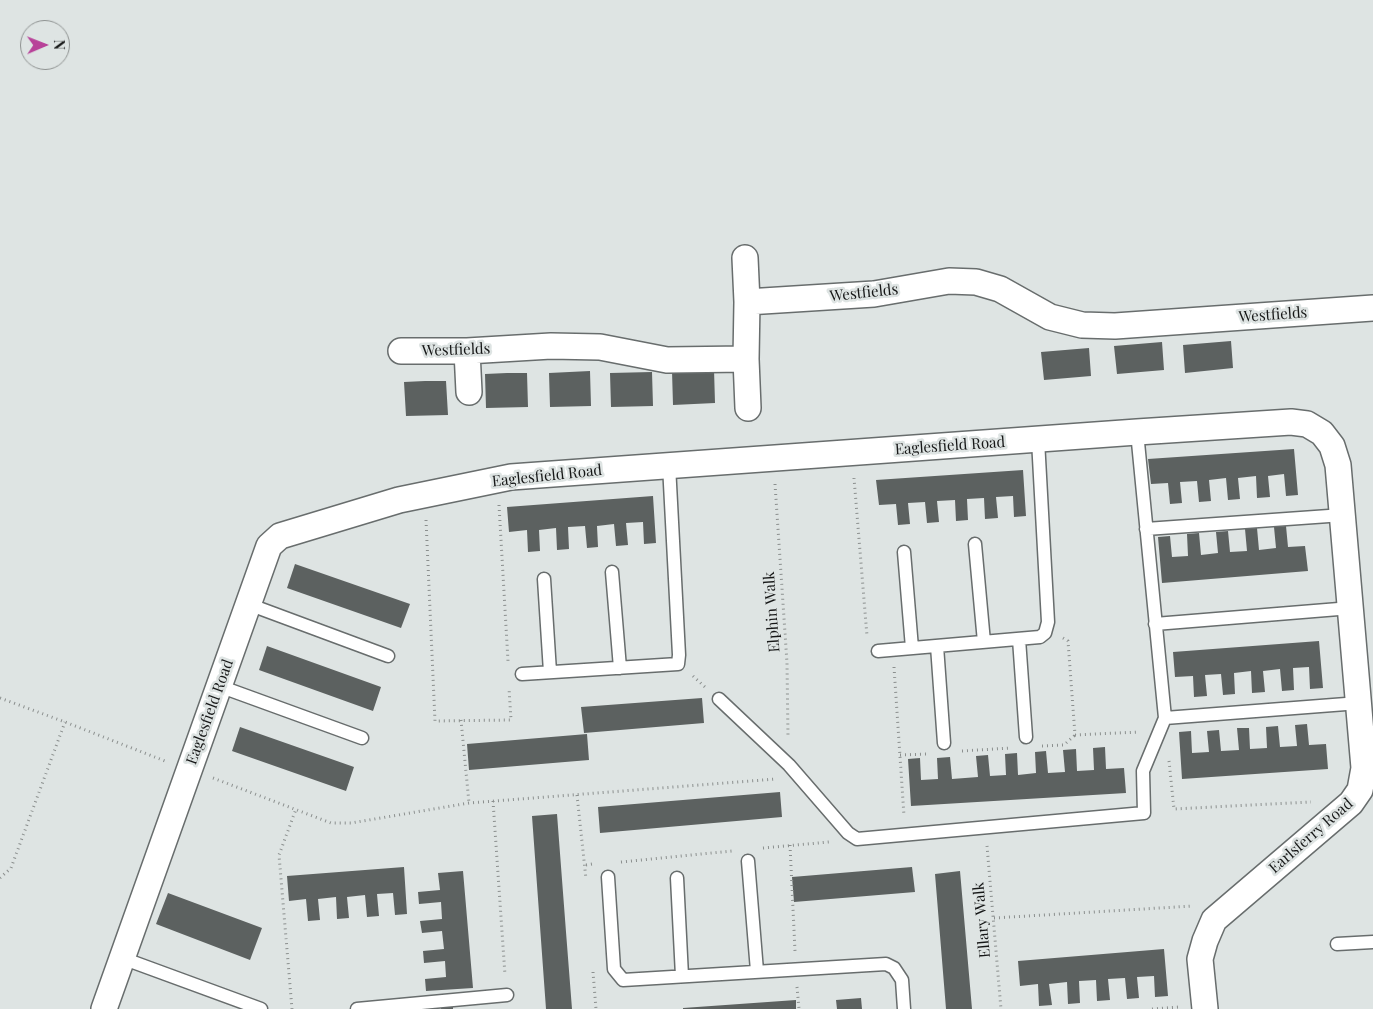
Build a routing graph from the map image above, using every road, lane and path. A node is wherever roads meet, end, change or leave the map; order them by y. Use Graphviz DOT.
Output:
graph roads {
  1 [pos="745,258"];
  2 [pos="747,302"];
  3 [pos="1373,308"];
  4 [pos="467,350"];
  5 [pos="401,352"];
  6 [pos="746,359"];
  7 [pos="469,392"];
  8 [pos="748,408"];
  9 [pos="1137,432"];
  10 [pos="1322,433"];
  11 [pos="1038,440"];
  12 [pos="852,452"];
  13 [pos="773,458"];
  14 [pos="670,465"];
  15 [pos="498,480"];
  16 [pos="425,495"];
  17 [pos="1343,515"];
  18 [pos="1146,530"];
  19 [pos="975,544"];
  20 [pos="904,552"];
  21 [pos="612,572"];
  22 [pos="544,579"];
  23 [pos="248,604"];
  24 [pos="1351,608"];
  25 [pos="1155,624"];
  26 [pos="1047,627"];
  27 [pos="1020,639"];
  28 [pos="984,642"];
  29 [pos="937,646"];
  30 [pos="912,648"];
  31 [pos="893,649"];
  32 [pos="878,651"];
  33 [pos="388,656"];
  34 [pos="508,662"];
  35 [pos="678,664"];
  36 [pos="620,668"];
  37 [pos="550,672"];
  38 [pos="522,674"];
  39 [pos="509,682"];
  40 [pos="219,686"];
  41 [pos="0,698"];
  42 [pos="718,699"];
  43 [pos="1359,703"];
  44 [pos="1165,718"];
  45 [pos="461,720"];
  46 [pos="65,722"];
  47 [pos="1160,731"];
  48 [pos="1075,735"];
  49 [pos="1026,737"];
  50 [pos="362,738"];
  51 [pos="944,743"];
  52 [pos="1035,747"];
  53 [pos="1015,748"];
  54 [pos="958,752"];
  55 [pos="928,754"];
  56 [pos="900,755"];
  57 [pos="160,759"];
  58 [pos="789,765"];
  59 [pos="190,769"];
  60 [pos="799,777"];
  61 [pos="577,795"];
  62 [pos="1354,800"];
  63 [pos="493,801"];
  64 [pos="469,803"];
  65 [pos="296,809"];
  66 [pos="985,828"];
  67 [pos="905,836"];
  68 [pos="857,839"];
  69 [pos="790,846"];
  70 [pos="756,849"];
  71 [pos="739,850"];
  72 [pos="748,861"];
  73 [pos="617,862"];
  74 [pos="600,864"];
  75 [pos="586,865"];
  76 [pos="608,877"];
  77 [pos="0,878"];
  78 [pos="677,878"];
  79 [pos="587,884"];
  80 [pos="1220,914"];
  81 [pos="994,918"];
  82 [pos="1373,942"];
  83 [pos="1337,944"];
  84 [pos="122,958"];
  85 [pos="796,969"];
  86 [pos="593,971"];
  87 [pos="757,971"];
  88 [pos="682,976"];
  89 [pos="507,995"];
  90 [pos="104,1009"];
  91 [pos="261,1009"];
  92 [pos="292,1009"];
  93 [pos="357,1009"];
  94 [pos="596,1009"];
  95 [pos="904,1009"];
  96 [pos="1001,1009"];
  97 [pos="1206,1009"];
  1 -- 2 [label="street"];
  2 -- 3 [label="street, Westfields"];
  2 -- 6 [label="street"];
  4 -- 5 [label="street, Westfields"];
  4 -- 6 [label="street, Westfields"];
  4 -- 7 [label="street"];
  6 -- 8 [label="street"];
  9 -- 10 [label="street, Eaglesfield Road"];
  9 -- 11 [label="street, Eaglesfield Road"];
  9 -- 18 [label="lane"];
  10 -- 17 [label="street, Earlsferry Road"];
  11 -- 12 [label="street, Eaglesfield Road"];
  11 -- 26 [label="lane"];
  12 -- 13 [label="street, Eaglesfield Road"];
  12 -- 32 [label="path"];
  13 -- 14 [label="street, Eaglesfield Road"];
  13 -- 58 [label="path, Elphin Walk"];
  14 -- 15 [label="street, Eaglesfield Road"];
  14 -- 35 [label="lane"];
  15 -- 16 [label="street, Eaglesfield Road"];
  15 -- 34 [label="path"];
  16 -- 23 [label="street, Eaglesfield Road"];
  16 -- 45 [label="path"];
  17 -- 18 [label="lane"];
  17 -- 24 [label="street, Earlsferry Road"];
  18 -- 25 [label="lane"];
  19 -- 28 [label="lane"];
  20 -- 30 [label="lane"];
  21 -- 36 [label="lane"];
  22 -- 37 [label="lane"];
  23 -- 33 [label="lane"];
  23 -- 40 [label="street, Eaglesfield Road"];
  24 -- 25 [label="lane"];
  24 -- 43 [label="street, Earlsferry Road"];
  25 -- 44 [label="lane"];
  26 -- 27 [label="lane"];
  26 -- 48 [label="path"];
  27 -- 28 [label="lane"];
  27 -- 49 [label="lane"];
  28 -- 29 [label="lane"];
  29 -- 30 [label="lane"];
  29 -- 51 [label="lane"];
  30 -- 31 [label="lane"];
  31 -- 32 [label="lane"];
  31 -- 56 [label="path"];
  35 -- 36 [label="lane"];
  35 -- 42 [label="path"];
  36 -- 37 [label="lane"];
  37 -- 38 [label="lane"];
  39 -- 45 [label="path"];
  40 -- 50 [label="lane"];
  40 -- 59 [label="street, Eaglesfield Road"];
  41 -- 46 [label="path"];
  42 -- 58 [label="lane"];
  43 -- 44 [label="lane"];
  43 -- 62 [label="street, Earlsferry Road"];
  44 -- 47 [label="lane"];
  44 -- 62 [label="path"];
  45 -- 64 [label="path"];
  46 -- 57 [label="path"];
  46 -- 77 [label="path"];
  47 -- 48 [label="path"];
  47 -- 66 [label="lane"];
  48 -- 52 [label="path"];
  53 -- 54 [label="path"];
  55 -- 56 [label="path"];
  56 -- 67 [label="path"];
  58 -- 60 [label="lane"];
  59 -- 65 [label="path"];
  59 -- 84 [label="street, Eaglesfield Road"];
  60 -- 61 [label="path"];
  60 -- 68 [label="lane"];
  61 -- 63 [label="path"];
  61 -- 75 [label="path"];
  62 -- 80 [label="street, Earlsferry Road"];
  63 -- 64 [label="path"];
  63 -- 89 [label="path"];
  64 -- 65 [label="path"];
  65 -- 92 [label="path"];
  66 -- 67 [label="lane"];
  66 -- 81 [label="path, Ellary Walk"];
  67 -- 68 [label="lane"];
  68 -- 69 [label="path"];
  69 -- 70 [label="path"];
  69 -- 85 [label="path"];
  71 -- 73 [label="path"];
  72 -- 87 [label="lane"];
  74 -- 75 [label="path"];
  75 -- 79 [label="path"];
  76 -- 88 [label="lane"];
  78 -- 88 [label="lane"];
  80 -- 81 [label="path"];
  80 -- 97 [label="street, Earlsferry Road"];
  81 -- 96 [label="path, Ellary Walk"];
  82 -- 83 [label="lane"];
  84 -- 90 [label="street, Eaglesfield Road"];
  84 -- 91 [label="lane"];
  85 -- 87 [label="lane"];
  85 -- 95 [label="lane"];
  86 -- 94 [label="path"];
  87 -- 88 [label="lane"];
  89 -- 93 [label="lane"];
}
